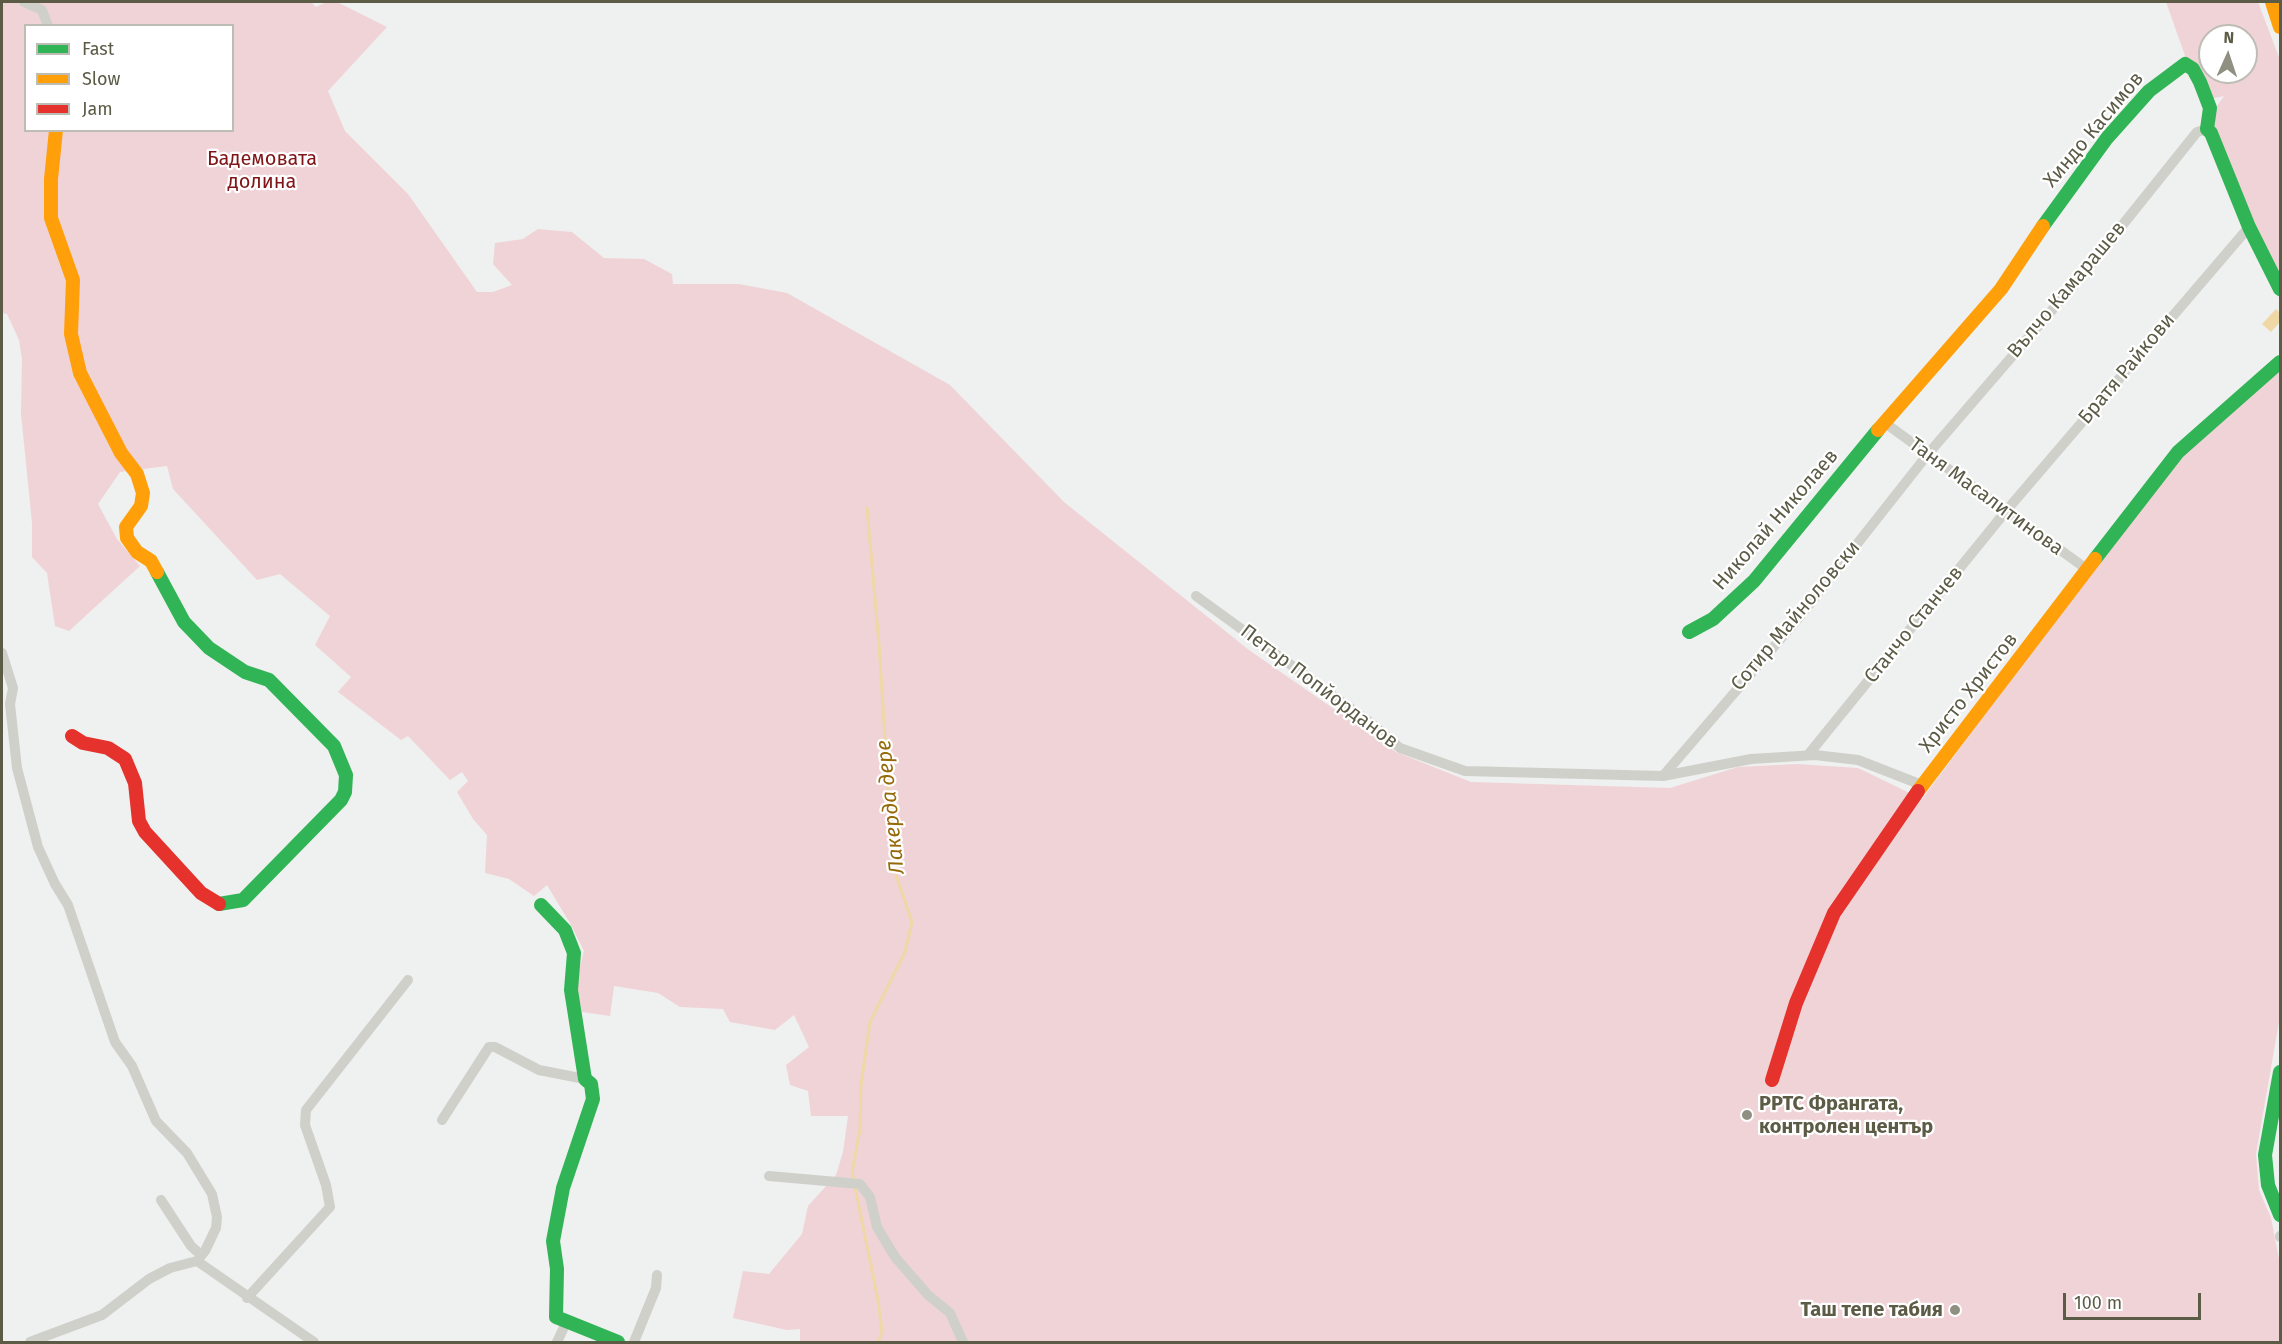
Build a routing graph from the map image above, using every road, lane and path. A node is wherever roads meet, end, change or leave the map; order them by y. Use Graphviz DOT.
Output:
graph roads {
  1 [pos="24,2"];
  2 [pos="2272,2"];
  3 [pos="47,24"];
  4 [pos="2280,27"];
  5 [pos="2207,129"];
  6 [pos="56,132"];
  7 [pos="2249,227"];
  8 [pos="2280,289"];
  9 [pos="2280,362"];
  10 [pos="1885,423"];
  11 [pos="1928,454"];
  12 [pos="2006,511"];
  13 [pos="2088,570"];
  14 [pos="1196,596"];
  15 [pos="1689,632"];
  16 [pos="2,653"];
  17 [pos="6,707"];
  18 [pos="72,736"];
  19 [pos="1808,755"];
  20 [pos="1663,776"];
  21 [pos="1922,785"];
  22 [pos="541,905"];
  23 [pos="408,980"];
  24 [pos="2280,1072"];
  25 [pos="585,1078"];
  26 [pos="1772,1080"];
  27 [pos="442,1120"];
  28 [pos="769,1176"];
  29 [pos="161,1200"];
  30 [pos="2280,1215"];
  31 [pos="199,1258"];
  32 [pos="657,1275"];
  33 [pos="247,1298"];
  34 [pos="566,1323"];
  35 [pos="30,1342"];
  36 [pos="314,1342"];
  37 [pos="557,1342"];
  38 [pos="618,1342"];
  39 [pos="634,1342"];
  40 [pos="963,1342"];
  1 -- 3 [label="street"];
  2 -- 4 [label="street"];
  5 -- 7 [label="street, Хиндо Касимов"];
  5 -- 10 [label="street, Хиндо Касимов"];
  5 -- 11 [label="street, Вълчо Камарашев"];
  6 -- 18 [label="street"];
  7 -- 8 [label="street, Хиндо Касимов"];
  7 -- 12 [label="street, Братя Райкови"];
  9 -- 13 [label="street, Христо Христов"];
  10 -- 11 [label="street, Таня Масалитинова"];
  10 -- 15 [label="street, Николай Николаев"];
  11 -- 12 [label="street, Таня Масалитинова"];
  11 -- 20 [label="street, Сотир Майноловски"];
  12 -- 13 [label="street, Таня Масалитинова"];
  12 -- 19 [label="street, Станчо Станчев"];
  13 -- 21 [label="street, Христо Христов"];
  14 -- 20 [label="street, Петър Попйорданов"];
  16 -- 17 [label="street"];
  17 -- 31 [label="street"];
  19 -- 20 [label="street, Петър Попйорданов"];
  19 -- 21 [label="street, Петър Попйорданов"];
  21 -- 26 [label="street, Христо Христов"];
  22 -- 25 [label="street"];
  23 -- 33 [label="street"];
  24 -- 30 [label="street"];
  25 -- 27 [label="street"];
  25 -- 34 [label="street"];
  28 -- 40 [label="street"];
  29 -- 31 [label="street"];
  31 -- 33 [label="street"];
  31 -- 35 [label="street"];
  32 -- 39 [label="street"];
  33 -- 36 [label="street"];
  34 -- 37 [label="street"];
  34 -- 38 [label="street"];
}
